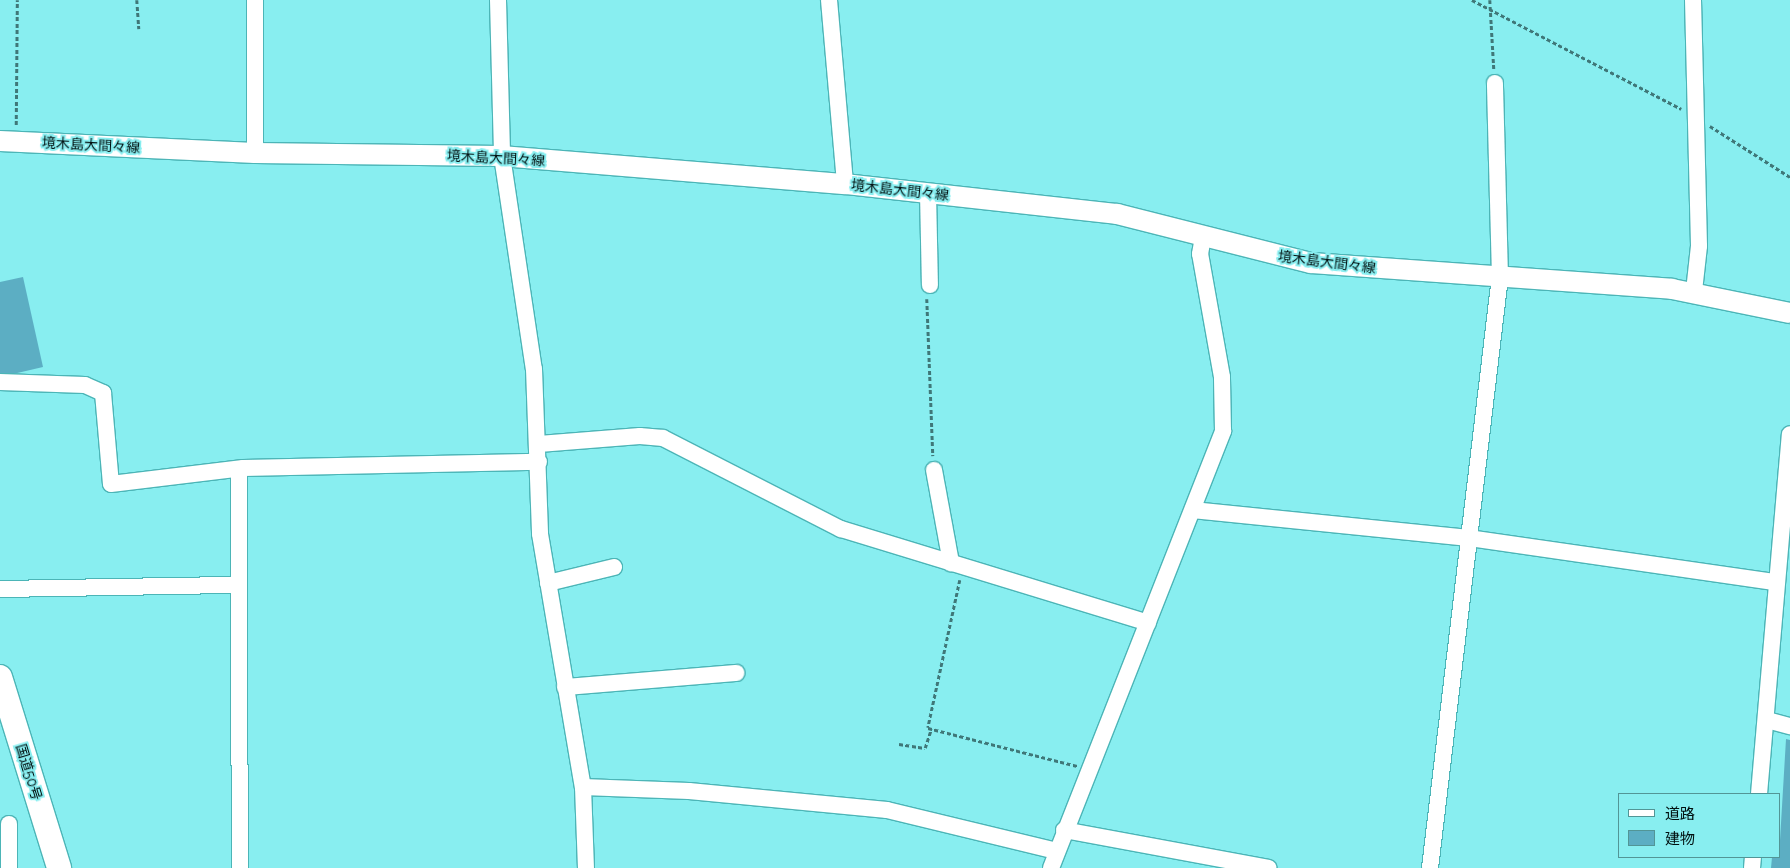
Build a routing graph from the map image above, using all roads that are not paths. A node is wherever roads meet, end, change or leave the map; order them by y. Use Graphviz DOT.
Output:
graph roads {
  1 [pos="254,0"];
  2 [pos="498,0"];
  3 [pos="829,0"];
  4 [pos="1693,0"];
  5 [pos="1495,83"];
  6 [pos="8,141"];
  7 [pos="255,153"];
  8 [pos="502,156"];
  9 [pos="845,184"];
  10 [pos="928,193"];
  11 [pos="1203,237"];
  12 [pos="1500,277"];
  13 [pos="930,285"];
  14 [pos="1694,292"];
  15 [pos="1790,313"];
  16 [pos="0,382"];
  17 [pos="1790,434"];
  18 [pos="539,444"];
  19 [pos="539,462"];
  20 [pos="934,470"];
  21 [pos="239,471"];
  22 [pos="1193,510"];
  23 [pos="1469,538"];
  24 [pos="957,565"];
  25 [pos="614,567"];
  26 [pos="1775,582"];
  27 [pos="548,583"];
  28 [pos="238,585"];
  29 [pos="0,588"];
  30 [pos="1148,623"];
  31 [pos="736,673"];
  32 [pos="0,677"];
  33 [pos="564,687"];
  34 [pos="1767,720"];
  35 [pos="1790,726"];
  36 [pos="584,787"];
  37 [pos="1758,793"];
  38 [pos="8,824"];
  39 [pos="1064,830"];
  40 [pos="1057,851"];
  41 [pos="1264,867"];
  42 [pos="9,868"];
  43 [pos="59,868"];
  44 [pos="240,868"];
  45 [pos="586,868"];
  46 [pos="1051,868"];
  47 [pos="1430,868"];
  1 -- 7 [label="street"];
  2 -- 8 [label="street"];
  3 -- 9 [label="street"];
  4 -- 14 [label="street"];
  5 -- 12 [label="street"];
  6 -- 7 [label="main road, 境木島大間々線"];
  7 -- 8 [label="main road, 境木島大間々線"];
  8 -- 9 [label="main road, 境木島大間々線"];
  8 -- 18 [label="street"];
  9 -- 10 [label="main road, 境木島大間々線"];
  10 -- 11 [label="main road, 境木島大間々線"];
  10 -- 13 [label="street"];
  11 -- 12 [label="main road, 境木島大間々線"];
  11 -- 22 [label="street"];
  12 -- 14 [label="main road, 境木島大間々線"];
  12 -- 23 [label="street"];
  14 -- 15 [label="main road, 境木島大間々線"];
  16 -- 21 [label="street"];
  17 -- 26 [label="street"];
  18 -- 19 [label="street"];
  18 -- 24 [label="street"];
  19 -- 21 [label="street"];
  19 -- 27 [label="street"];
  20 -- 24 [label="street"];
  21 -- 28 [label="street"];
  22 -- 23 [label="street"];
  22 -- 30 [label="street"];
  23 -- 26 [label="street"];
  23 -- 47 [label="street"];
  24 -- 30 [label="street"];
  25 -- 27 [label="street"];
  26 -- 34 [label="street"];
  27 -- 33 [label="street"];
  28 -- 29 [label="street"];
  28 -- 44 [label="street"];
  30 -- 39 [label="street"];
  31 -- 33 [label="street"];
  32 -- 43 [label="highway, 国道50号"];
  33 -- 36 [label="street"];
  34 -- 35 [label="street"];
  34 -- 37 [label="street"];
  36 -- 40 [label="street"];
  36 -- 45 [label="street"];
  38 -- 42 [label="street"];
  39 -- 40 [label="street"];
  39 -- 41 [label="street"];
  40 -- 46 [label="street"];
}
